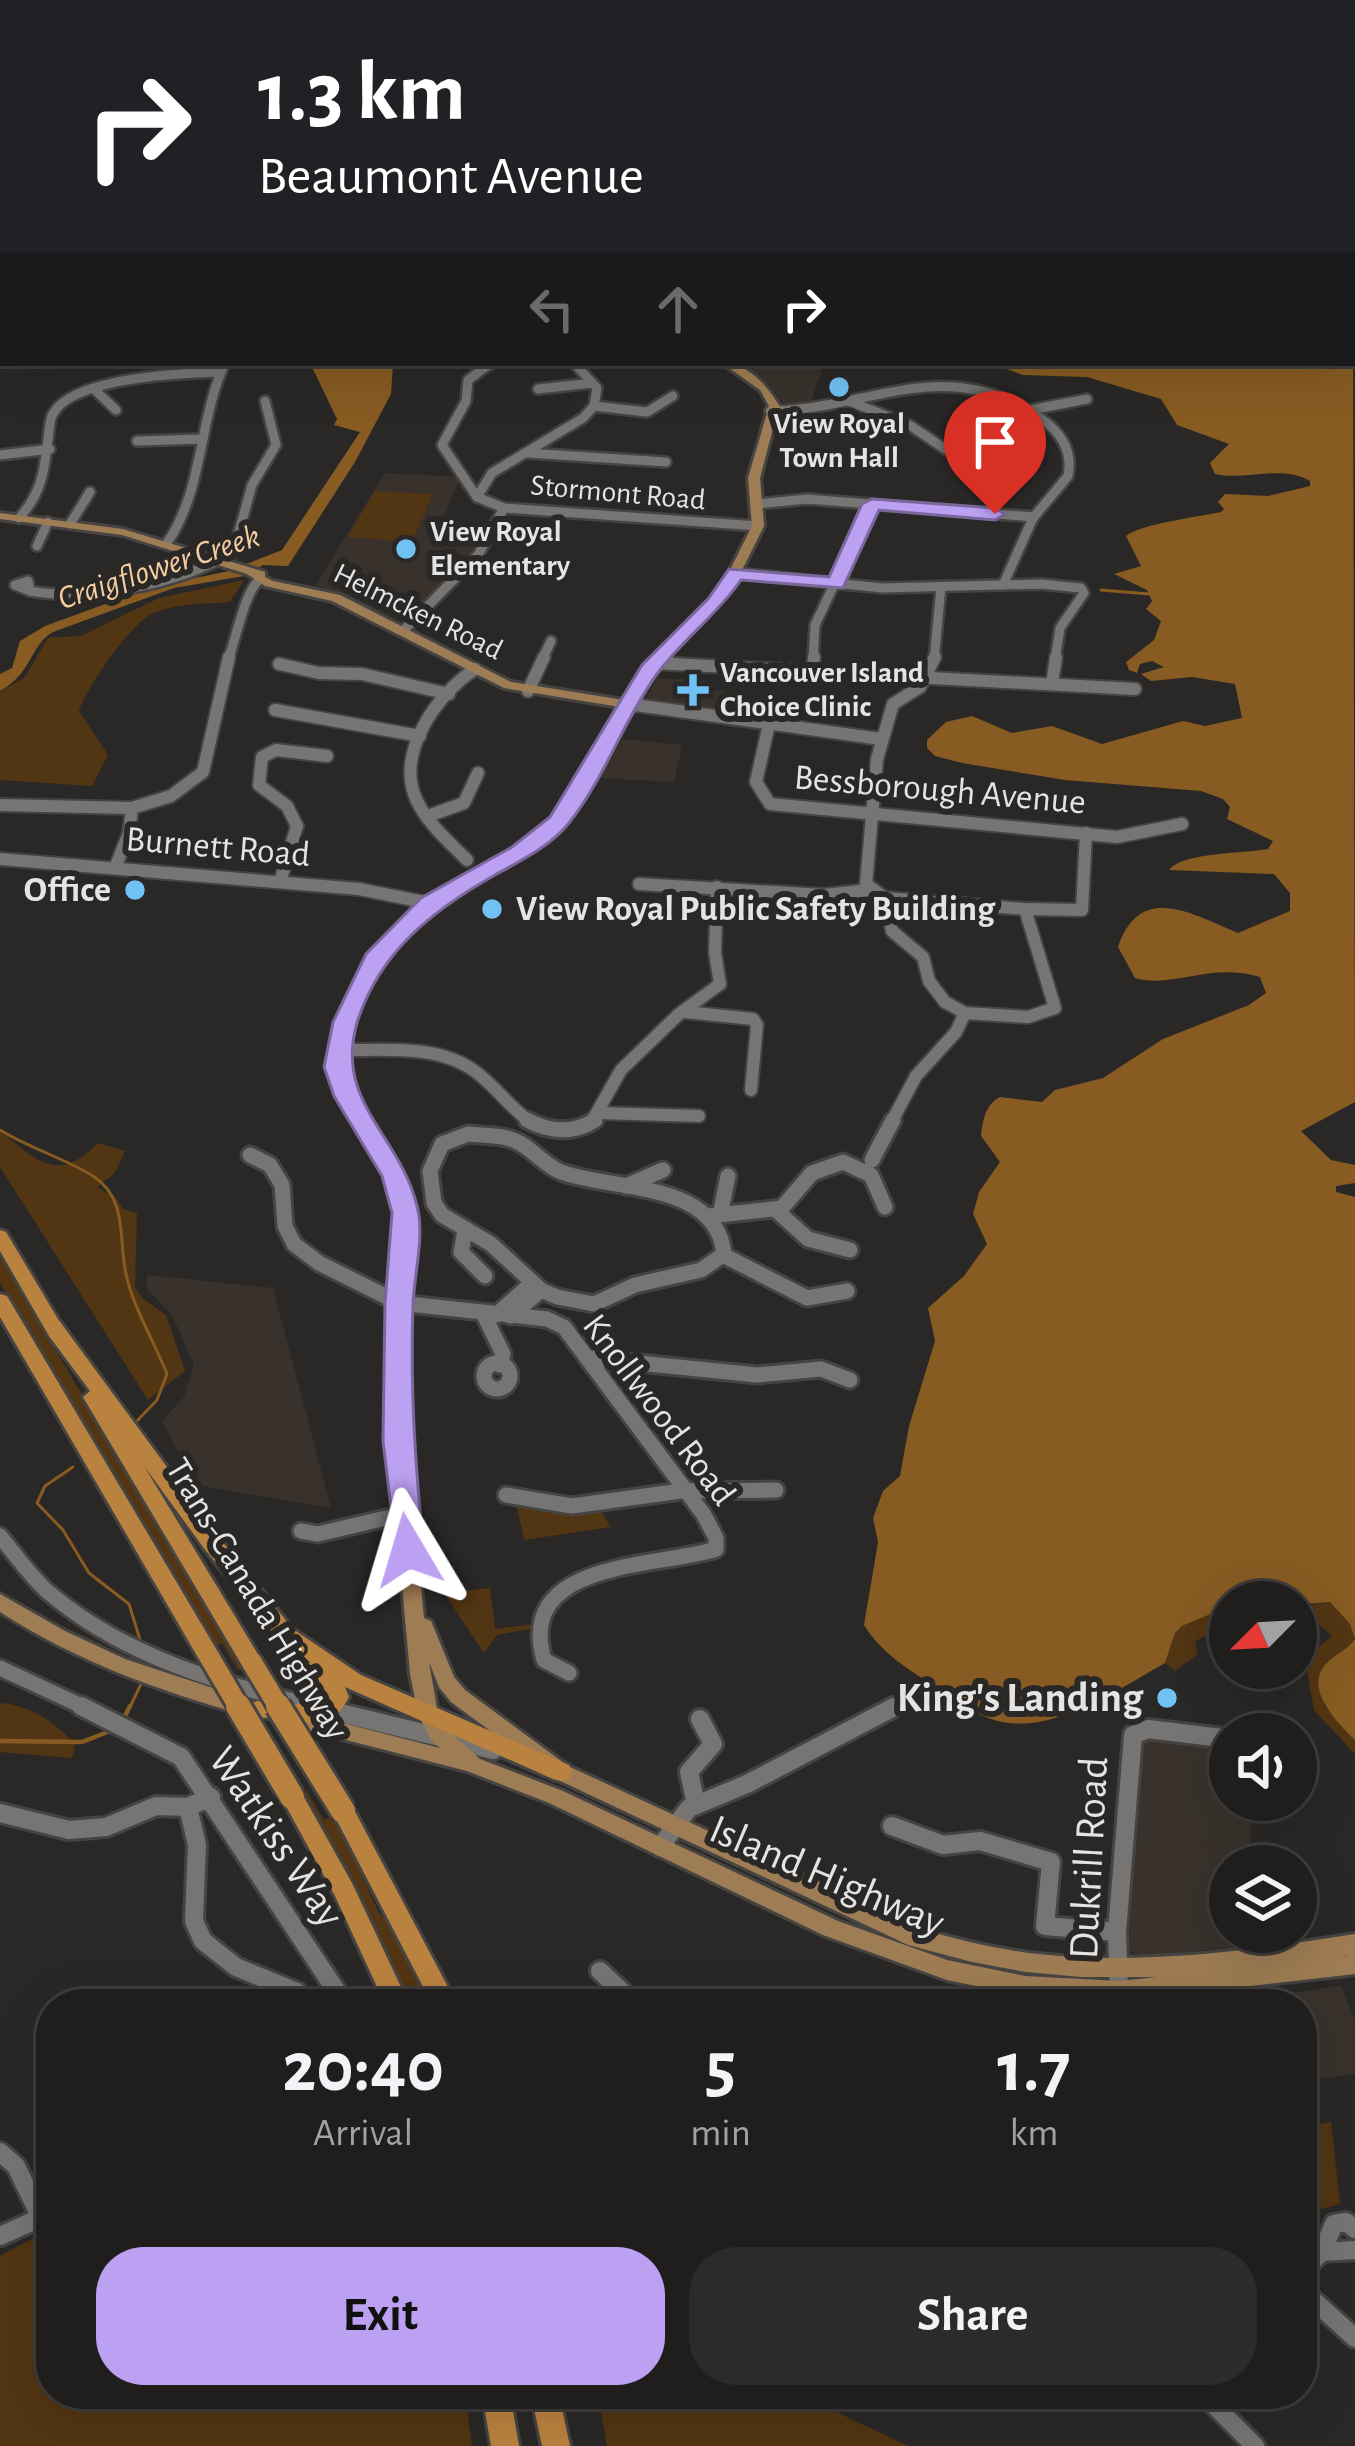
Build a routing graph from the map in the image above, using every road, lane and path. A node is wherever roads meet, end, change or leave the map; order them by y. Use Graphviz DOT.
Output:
graph roads {
  1 [pos="486,366"];
  2 [pos="577,366"];
  3 [pos="731,366"];
  4 [pos="222,368"];
  5 [pos="592,383"];
  6 [pos="538,389"];
  7 [pos="95,390"];
  8 [pos="673,396"];
  9 [pos="1087,399"];
  10 [pos="265,401"];
  11 [pos="849,401"];
  12 [pos="594,406"];
  13 [pos="774,409"];
  14 [pos="116,410"];
  15 [pos="1030,410"];
  16 [pos="203,439"];
  17 [pos="137,441"];
  18 [pos="50,449"];
  19 [pos="525,453"];
  20 [pos="0,454"];
  21 [pos="1020,458"];
  22 [pos="666,462"];
  23 [pos="90,492"];
  24 [pos="477,497"];
  25 [pos="757,504"];
  26 [pos="872,504"];
  27 [pos="504,508"];
  28 [pos="0,516"];
  29 [pos="1034,517"];
  30 [pos="19,518"];
  31 [pos="48,522"];
  32 [pos="70,524"];
  33 [pos="758,526"];
  34 [pos="167,543"];
  35 [pos="37,546"];
  36 [pos="220,561"];
  37 [pos="736,573"];
  38 [pos="265,581"];
  39 [pos="836,584"];
  40 [pos="1004,585"];
  41 [pos="941,587"];
  42 [pos="30,591"];
  43 [pos="404,630"];
  44 [pos="551,640"];
  45 [pos="655,663"];
  46 [pos="279,664"];
  47 [pos="475,669"];
  48 [pos="813,670"];
  49 [pos="931,677"];
  50 [pos="1052,684"];
  51 [pos="1135,689"];
  52 [pos="528,691"];
  53 [pos="449,694"];
  54 [pos="632,698"];
  55 [pos="274,710"];
  56 [pos="769,724"];
  57 [pos="420,736"];
  58 [pos="881,739"];
  59 [pos="327,756"];
  60 [pos="478,773"];
  61 [pos="0,805"];
  62 [pos="132,808"];
  63 [pos="872,814"];
  64 [pos="428,816"];
  65 [pos="1182,824"];
  66 [pos="1086,833"];
  67 [pos="0,859"];
  68 [pos="115,868"];
  69 [pos="470,868"];
  70 [pos="280,882"];
  71 [pos="639,884"];
  72 [pos="717,887"];
  73 [pos="869,890"];
  74 [pos="885,898"];
  75 [pos="429,903"];
  76 [pos="1025,909"];
  77 [pos="685,1012"];
  78 [pos="965,1013"];
  79 [pos="337,1050"];
  80 [pos="752,1090"];
  81 [pos="600,1114"];
  82 [pos="699,1117"];
  83 [pos="250,1155"];
  84 [pos="872,1160"];
  85 [pos="663,1170"];
  86 [pos="728,1176"];
  87 [pos="626,1186"];
  88 [pos="885,1207"];
  89 [pos="776,1210"];
  90 [pos="715,1213"];
  91 [pos="465,1231"];
  92 [pos="0,1236"];
  93 [pos="850,1250"];
  94 [pos="723,1255"];
  95 [pos="484,1276"];
  96 [pos="536,1286"];
  97 [pos="847,1291"];
  98 [pos="0,1301"];
  99 [pos="399,1303"];
  100 [pos="496,1315"];
  101 [pos="52,1324"];
  102 [pos="590,1358"];
  103 [pos="500,1365"];
  104 [pos="850,1380"];
  105 [pos="776,1490"];
  106 [pos="683,1491"];
  107 [pos="506,1495"];
  108 [pos="403,1514"];
  109 [pos="301,1532"];
  110 [pos="0,1536"];
  111 [pos="415,1596"];
  112 [pos="0,1602"];
  113 [pos="286,1635"];
  114 [pos="0,1668"];
  115 [pos="569,1673"];
  116 [pos="170,1677"];
  117 [pos="332,1707"];
  118 [pos="894,1707"];
  119 [pos="257,1710"];
  120 [pos="700,1719"];
  121 [pos="433,1724"];
  122 [pos="1209,1737"];
  123 [pos="472,1765"];
  124 [pos="561,1772"];
  125 [pos="212,1797"];
  126 [pos="696,1805"];
  127 [pos="188,1807"];
  128 [pos="0,1813"];
  129 [pos="676,1825"];
  130 [pos="892,1826"];
  131 [pos="660,1847"];
  132 [pos="1117,1932"];
  133 [pos="1352,1954"];
  134 [pos="600,1971"];
  135 [pos="1118,1981"];
  136 [pos="290,1989"];
  137 [pos="335,1989"];
  138 [pos="390,1989"];
  139 [pos="437,1989"];
  140 [pos="614,1989"];
  141 [pos="0,2152"];
  142 [pos="36,2199"];
  143 [pos="36,2220"];
  144 [pos="1355,2229"];
  145 [pos="0,2236"];
  146 [pos="1355,2250"];
  147 [pos="1322,2252"];
  148 [pos="1317,2257"];
  149 [pos="1317,2304"];
  150 [pos="1355,2338"];
  151 [pos="499,2409"];
  152 [pos="548,2409"];
  153 [pos="1218,2409"];
  154 [pos="505,2446"];
  155 [pos="556,2446"];
  156 [pos="1255,2446"];
  1 -- 24 [label="street"];
  2 -- 5 [label="street"];
  3 -- 13 [label="main road"];
  4 -- 7 [label="street"];
  4 -- 16 [label="street"];
  5 -- 6 [label="street"];
  5 -- 12 [label="street"];
  7 -- 14 [label="street"];
  7 -- 18 [label="street"];
  8 -- 12 [label="street"];
  9 -- 15 [label="street"];
  10 -- 36 [label="street"];
  11 -- 13 [label="street"];
  11 -- 15 [label="street"];
  11 -- 21 [label="street"];
  12 -- 19 [label="street"];
  13 -- 25 [label="main road"];
  15 -- 29 [label="street"];
  16 -- 17 [label="street"];
  16 -- 34 [label="street"];
  18 -- 20 [label="street"];
  18 -- 30 [label="street"];
  19 -- 22 [label="street"];
  19 -- 24 [label="street"];
  23 -- 32 [label="street"];
  24 -- 27 [label="street, Stormont Road"];
  25 -- 26 [label="street"];
  25 -- 33 [label="main road"];
  26 -- 29 [label="street"];
  26 -- 39 [label="street"];
  27 -- 33 [label="street, Stormont Road"];
  27 -- 43 [label="street"];
  28 -- 30 [label="main road, Helmcken Road"];
  29 -- 40 [label="street"];
  30 -- 31 [label="main road, Helmcken Road"];
  31 -- 32 [label="main road, Helmcken Road"];
  31 -- 35 [label="street"];
  32 -- 34 [label="main road, Helmcken Road"];
  33 -- 37 [label="main road"];
  34 -- 36 [label="main road, Helmcken Road"];
  36 -- 38 [label="main road, Helmcken Road"];
  36 -- 42 [label="street"];
  37 -- 39 [label="street"];
  37 -- 45 [label="main road"];
  38 -- 43 [label="main road, Helmcken Road"];
  38 -- 62 [label="street"];
  39 -- 41 [label="street"];
  39 -- 48 [label="street"];
  40 -- 41 [label="street"];
  40 -- 50 [label="street"];
  41 -- 49 [label="street"];
  43 -- 47 [label="main road, Helmcken Road"];
  44 -- 52 [label="street"];
  45 -- 48 [label="street"];
  45 -- 54 [label="main road"];
  46 -- 53 [label="street"];
  47 -- 52 [label="main road, Helmcken Road"];
  47 -- 53 [label="street"];
  48 -- 49 [label="street"];
  49 -- 50 [label="street"];
  49 -- 58 [label="street"];
  50 -- 51 [label="street"];
  52 -- 54 [label="main road, Helmcken Road"];
  53 -- 57 [label="street"];
  54 -- 56 [label="street, Helmcken Road"];
  54 -- 69 [label="main road"];
  55 -- 57 [label="street"];
  56 -- 58 [label="street, Helmcken Road"];
  56 -- 63 [label="street, Bessborough Avenue"];
  57 -- 64 [label="street"];
  58 -- 63 [label="street"];
  59 -- 70 [label="street"];
  60 -- 64 [label="street"];
  61 -- 62 [label="street"];
  62 -- 68 [label="street"];
  63 -- 66 [label="street, Bessborough Avenue"];
  63 -- 73 [label="street"];
  64 -- 69 [label="street"];
  65 -- 66 [label="street, Bessborough Avenue"];
  66 -- 76 [label="street"];
  67 -- 68 [label="street, Burnett Road"];
  68 -- 70 [label="street, Burnett Road"];
  69 -- 75 [label="main road"];
  70 -- 75 [label="street, Burnett Road"];
  71 -- 72 [label="street"];
  72 -- 73 [label="street"];
  72 -- 77 [label="street"];
  73 -- 74 [label="street"];
  74 -- 76 [label="street"];
  74 -- 78 [label="street"];
  75 -- 79 [label="main road"];
  76 -- 78 [label="street"];
  77 -- 80 [label="street"];
  77 -- 81 [label="street"];
  78 -- 84 [label="street"];
  79 -- 81 [label="street"];
  79 -- 99 [label="main road, Island Highway"];
  81 -- 82 [label="street"];
  83 -- 99 [label="street, Knollwood Road"];
  85 -- 87 [label="street"];
  86 -- 90 [label="street"];
  87 -- 90 [label="street"];
  87 -- 91 [label="street"];
  88 -- 89 [label="street"];
  89 -- 90 [label="street"];
  89 -- 93 [label="street"];
  90 -- 94 [label="street"];
  91 -- 95 [label="street"];
  91 -- 96 [label="street"];
  92 -- 101 [label="highway, Trans-Canada Highway"];
  94 -- 96 [label="street"];
  94 -- 97 [label="street"];
  96 -- 100 [label="street"];
  98 -- 138 [label="highway, Trans-Canada Highway, bridge"];
  99 -- 100 [label="street, Knollwood Road"];
  99 -- 108 [label="main road, Island Highway"];
  100 -- 102 [label="street, Knollwood Road"];
  100 -- 103 [label="street"];
  101 -- 113 [label="highway"];
  101 -- 139 [label="highway, Trans-Canada Highway, bridge"];
  102 -- 104 [label="street"];
  102 -- 106 [label="street, Knollwood Road"];
  105 -- 106 [label="street"];
  106 -- 107 [label="street"];
  106 -- 115 [label="street, Knollwood Road"];
  108 -- 109 [label="street"];
  108 -- 111 [label="main road, Island Highway"];
  110 -- 116 [label="street"];
  111 -- 121 [label="main road, Island Highway"];
  111 -- 124 [label="main road, Island Highway"];
  112 -- 116 [label="main road"];
  113 -- 117 [label="highway"];
  113 -- 121 [label="highway"];
  114 -- 125 [label="street, Watkiss Way"];
  116 -- 117 [label="street"];
  116 -- 119 [label="main road"];
  117 -- 119 [label="highway"];
  117 -- 121 [label="street"];
  118 -- 126 [label="street"];
  119 -- 123 [label="main road"];
  120 -- 126 [label="street"];
  121 -- 123 [label="main road, Island Highway"];
  121 -- 124 [label="highway"];
  122 -- 132 [label="street, Dukrill Road"];
  123 -- 131 [label="main road, Island Highway"];
  124 -- 129 [label="main road, Island Highway"];
  125 -- 127 [label="street"];
  125 -- 137 [label="street, Watkiss Way"];
  126 -- 129 [label="street"];
  127 -- 128 [label="street"];
  127 -- 136 [label="street"];
  129 -- 131 [label="street"];
  129 -- 135 [label="main road, Island Highway"];
  130 -- 132 [label="street"];
  131 -- 135 [label="main road, Island Highway"];
  132 -- 135 [label="street, Dukrill Road"];
  133 -- 135 [label="main road, Island Highway"];
  134 -- 140 [label="street"];
  141 -- 142 [label="street"];
  143 -- 145 [label="street"];
  144 -- 147 [label="street"];
  146 -- 147 [label="street"];
  147 -- 148 [label="street"];
  149 -- 150 [label="street"];
  151 -- 154 [label="highway"];
  152 -- 155 [label="highway"];
  153 -- 156 [label="street"];
}
